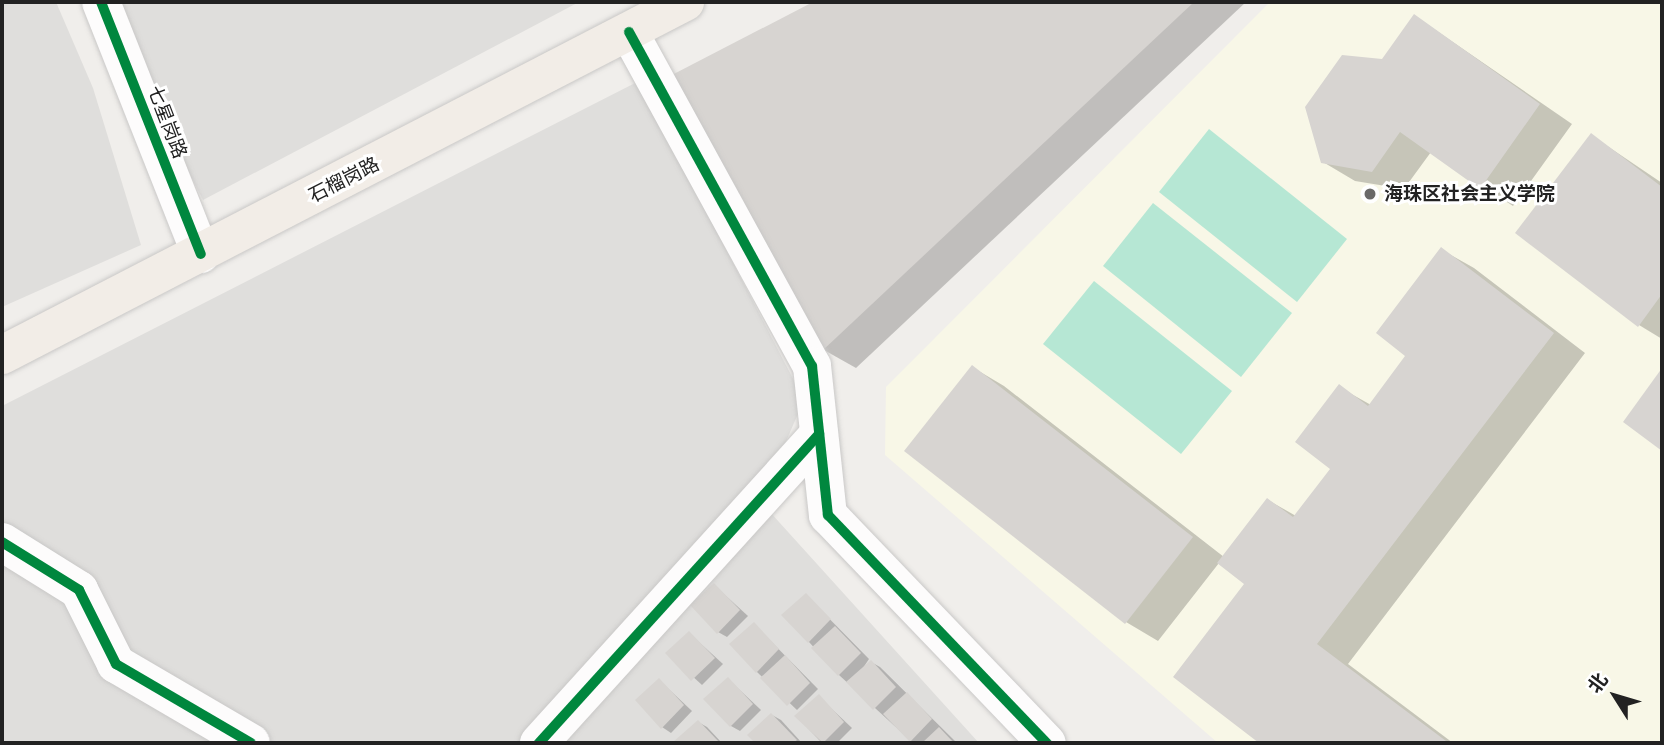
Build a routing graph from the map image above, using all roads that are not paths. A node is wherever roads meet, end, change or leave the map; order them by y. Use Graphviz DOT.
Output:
graph roads {
  1 [pos="102,2"];
  2 [pos="685,2"];
  3 [pos="629,32"];
  4 [pos="201,254"];
  5 [pos="2,355"];
  6 [pos="819,434"];
  7 [pos="2,542"];
  8 [pos="251,743"];
  9 [pos="539,743"];
  10 [pos="1047,743"];
  1 -- 4 [label="street, 七星岗路"];
  2 -- 3 [label="main road, 石榴岗路"];
  3 -- 4 [label="main road, 石榴岗路"];
  3 -- 6 [label="street"];
  4 -- 5 [label="main road, 石榴岗路"];
  6 -- 9 [label="street"];
  6 -- 10 [label="street"];
  7 -- 8 [label="street"];
}
